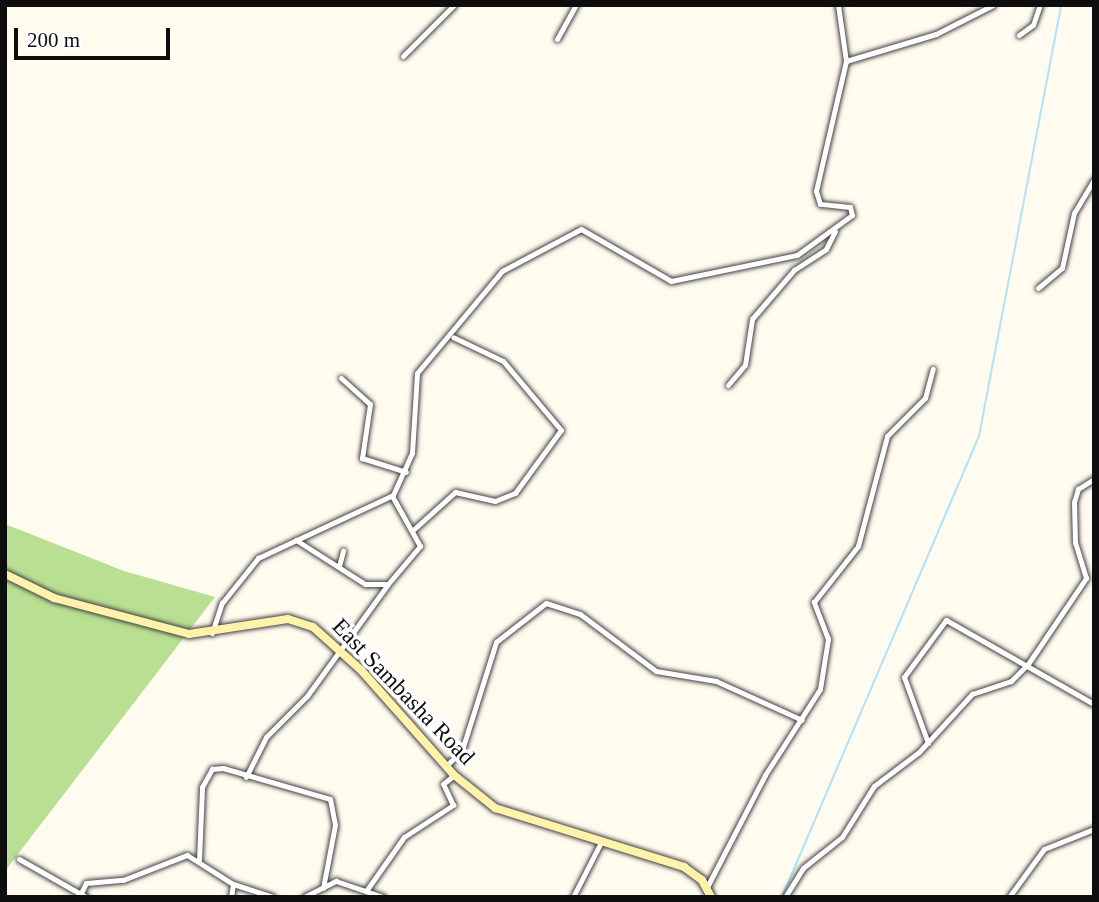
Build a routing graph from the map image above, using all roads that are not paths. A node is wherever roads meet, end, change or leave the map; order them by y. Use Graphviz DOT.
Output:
graph roads {
  1 [pos="454,5"];
  2 [pos="576,5"];
  3 [pos="838,5"];
  4 [pos="993,5"];
  5 [pos="1040,5"];
  6 [pos="1019,35"];
  7 [pos="558,39"];
  8 [pos="403,56"];
  9 [pos="846,61"];
  10 [pos="1094,180"];
  11 [pos="837,228"];
  12 [pos="1038,288"];
  13 [pos="453,337"];
  14 [pos="933,369"];
  15 [pos="341,378"];
  16 [pos="727,385"];
  17 [pos="406,472"];
  18 [pos="1094,479"];
  19 [pos="392,496"];
  20 [pos="413,530"];
  21 [pos="296,540"];
  22 [pos="343,551"];
  23 [pos="339,566"];
  24 [pos="5,574"];
  25 [pos="388,584"];
  26 [pos="212,634"];
  27 [pos="338,649"];
  28 [pos="1028,664"];
  29 [pos="1094,704"];
  30 [pos="802,720"];
  31 [pos="928,743"];
  32 [pos="446,766"];
  33 [pos="454,775"];
  34 [pos="246,777"];
  35 [pos="1094,828"];
  36 [pos="601,842"];
  37 [pos="19,859"];
  38 [pos="199,860"];
  39 [pos="233,884"];
  40 [pos="707,887"];
  41 [pos="323,888"];
  42 [pos="366,891"];
  43 [pos="83,895"];
  44 [pos="231,897"];
  45 [pos="273,897"];
  46 [pos="304,897"];
  47 [pos="383,897"];
  48 [pos="573,897"];
  49 [pos="711,897"];
  50 [pos="785,897"];
  51 [pos="1009,897"];
  1 -- 8 [label="street"];
  2 -- 7 [label="street"];
  3 -- 9 [label="street"];
  4 -- 9 [label="street"];
  5 -- 6 [label="street"];
  9 -- 11 [label="street"];
  10 -- 12 [label="street"];
  11 -- 13 [label="street"];
  11 -- 16 [label="street"];
  13 -- 17 [label="street"];
  13 -- 20 [label="street"];
  14 -- 30 [label="street"];
  15 -- 17 [label="street"];
  17 -- 19 [label="street"];
  18 -- 28 [label="street"];
  19 -- 20 [label="street"];
  19 -- 21 [label="street"];
  20 -- 25 [label="street"];
  21 -- 23 [label="street"];
  21 -- 26 [label="street"];
  22 -- 23 [label="street"];
  23 -- 25 [label="street"];
  24 -- 26 [label="street, East Sambasha Road"];
  25 -- 27 [label="street"];
  26 -- 27 [label="street, East Sambasha Road"];
  27 -- 32 [label="street, East Sambasha Road"];
  27 -- 34 [label="street"];
  28 -- 29 [label="street"];
  28 -- 31 [label="street"];
  28 -- 31 [label="street"];
  30 -- 32 [label="street"];
  30 -- 40 [label="street"];
  31 -- 50 [label="street"];
  32 -- 33 [label="street, East Sambasha Road"];
  33 -- 36 [label="street, East Sambasha Road"];
  33 -- 42 [label="street"];
  34 -- 38 [label="street"];
  34 -- 41 [label="street"];
  35 -- 51 [label="street"];
  36 -- 40 [label="street, East Sambasha Road"];
  36 -- 48 [label="street"];
  37 -- 43 [label="street"];
  38 -- 39 [label="street"];
  38 -- 43 [label="street"];
  39 -- 44 [label="street"];
  39 -- 45 [label="street"];
  40 -- 49 [label="street"];
  41 -- 42 [label="street"];
  41 -- 46 [label="street"];
  42 -- 47 [label="street"];
}
